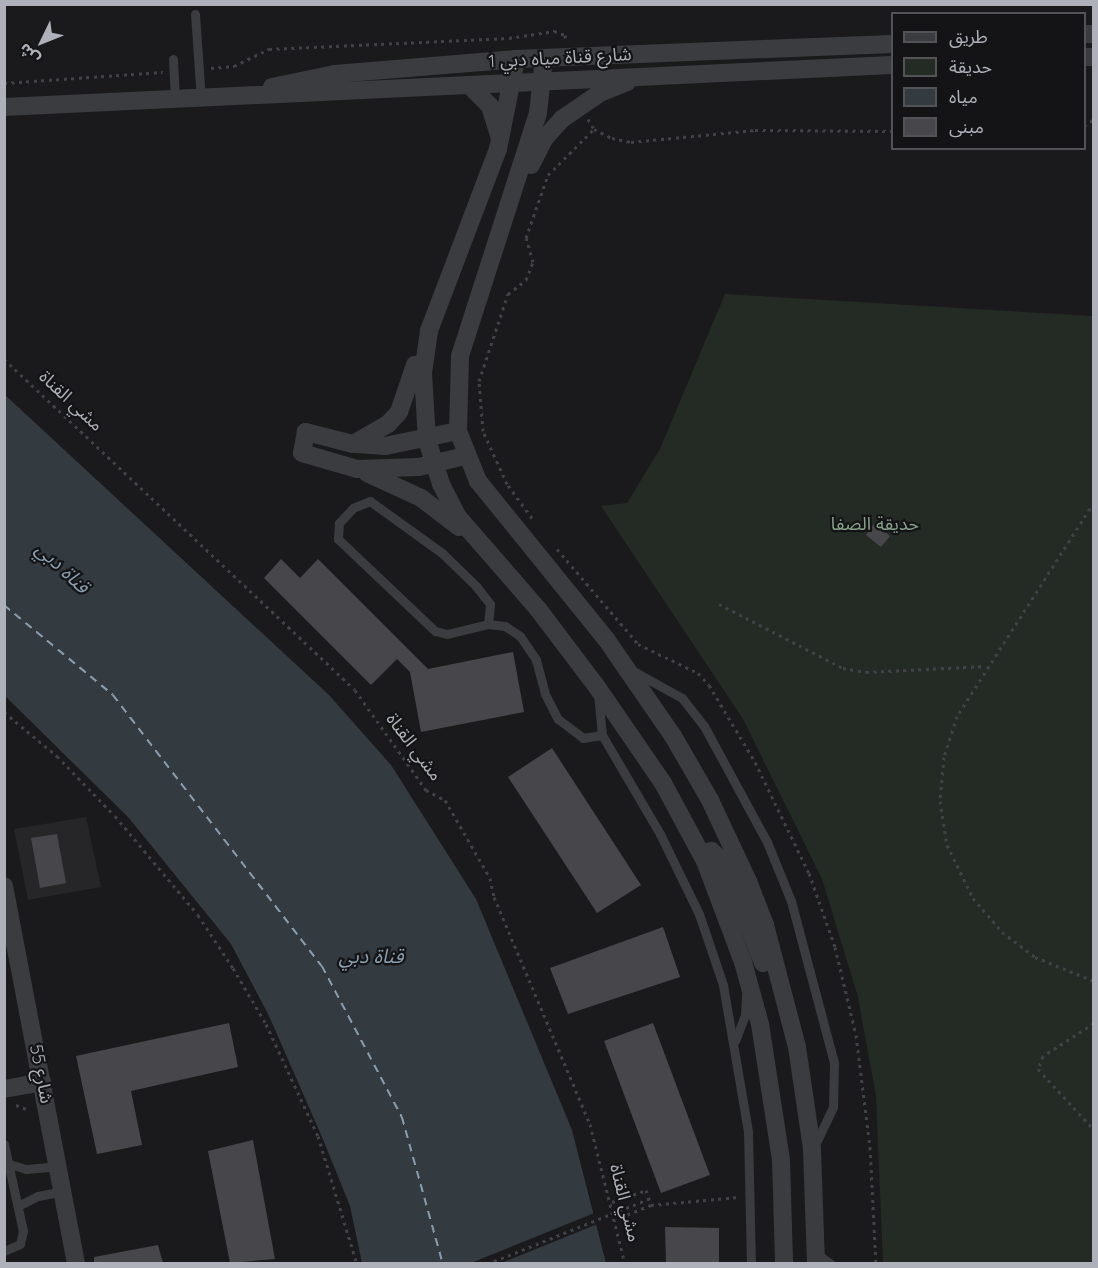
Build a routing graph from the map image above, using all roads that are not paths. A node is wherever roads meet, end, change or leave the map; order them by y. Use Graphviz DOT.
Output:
graph roads {
  1 [pos="195,14"];
  2 [pos="891,44"];
  3 [pos="544,58"];
  4 [pos="173,59"];
  5 [pos="516,59"];
  6 [pos="891,65"];
  7 [pos="647,76"];
  8 [pos="513,82"];
  9 [pos="542,82"];
  10 [pos="469,85"];
  11 [pos="230,97"];
  12 [pos="201,99"];
  13 [pos="175,100"];
  14 [pos="4,107"];
  15 [pos="498,149"];
  16 [pos="495,241"];
  17 [pos="429,331"];
  18 [pos="458,430"];
  19 [pos="427,440"];
  20 [pos="353,444"];
  21 [pos="465,456"];
  22 [pos="434,465"];
  23 [pos="357,469"];
  24 [pos="484,548"];
  25 [pos="488,624"];
  26 [pos="619,658"];
  27 [pos="597,687"];
  28 [pos="602,735"];
  29 [pos="705,861"];
  30 [pos="5,891"];
  31 [pos="12,964"];
  32 [pos="748,976"];
  33 [pos="789,1012"];
  34 [pos="734,1042"];
  35 [pos="42,1082"];
  36 [pos="5,1089"];
  37 [pos="4,1144"];
  38 [pos="812,1149"];
  39 [pos="9,1164"];
  40 [pos="58,1166"];
  41 [pos="63,1191"];
  42 [pos="18,1206"];
  43 [pos="4,1251"];
  44 [pos="821,1260"];
  45 [pos="76,1263"];
  46 [pos="751,1263"];
  47 [pos="784,1263"];
  1 -- 12 [label="lane"];
  2 -- 3 [label="street, شارع قناة مياه دبي 1"];
  3 -- 5 [label="street, شارع قناة مياه دبي 1"];
  3 -- 9 [label="street"];
  4 -- 13 [label="lane"];
  5 -- 8 [label="street"];
  5 -- 11 [label="street, شارع قناة مياه دبي 1"];
  6 -- 7 [label="street, شارع قناة مياه دبي 1"];
  7 -- 9 [label="street, شارع قناة مياه دبي 1"];
  7 -- 16 [label="street"];
  8 -- 9 [label="street, شارع قناة مياه دبي 1"];
  8 -- 10 [label="street, شارع قناة مياه دبي 1"];
  8 -- 15 [label="street"];
  9 -- 16 [label="street"];
  10 -- 11 [label="street, شارع قناة مياه دبي 1"];
  10 -- 15 [label="street"];
  11 -- 12 [label="street, شارع قناة مياه دبي 1"];
  12 -- 13 [label="street, شارع قناة مياه دبي 1"];
  13 -- 14 [label="street, شارع قناة مياه دبي 1"];
  15 -- 17 [label="street"];
  16 -- 18 [label="street"];
  17 -- 19 [label="street"];
  17 -- 20 [label="street"];
  18 -- 19 [label="street"];
  18 -- 21 [label="street"];
  19 -- 20 [label="street"];
  19 -- 22 [label="street"];
  20 -- 23 [label="street"];
  21 -- 22 [label="street"];
  21 -- 26 [label="street"];
  22 -- 23 [label="street"];
  22 -- 24 [label="street"];
  23 -- 24 [label="street"];
  24 -- 27 [label="street"];
  25 -- 25 [label="lane"];
  25 -- 28 [label="lane"];
  26 -- 33 [label="street"];
  26 -- 38 [label="lane"];
  27 -- 28 [label="lane"];
  27 -- 29 [label="street"];
  28 -- 34 [label="lane"];
  29 -- 32 [label="street"];
  29 -- 33 [label="street"];
  30 -- 31 [label="street, شارع 55"];
  31 -- 35 [label="street, شارع 55"];
  32 -- 34 [label="lane"];
  32 -- 47 [label="street"];
  33 -- 38 [label="street"];
  34 -- 46 [label="lane"];
  35 -- 36 [label="street"];
  35 -- 40 [label="street, شارع 55"];
  37 -- 39 [label="lane"];
  38 -- 44 [label="street"];
  39 -- 40 [label="lane"];
  39 -- 42 [label="lane"];
  40 -- 41 [label="street, شارع 55"];
  41 -- 42 [label="lane"];
  41 -- 45 [label="street, شارع 55"];
  42 -- 43 [label="lane"];
}
